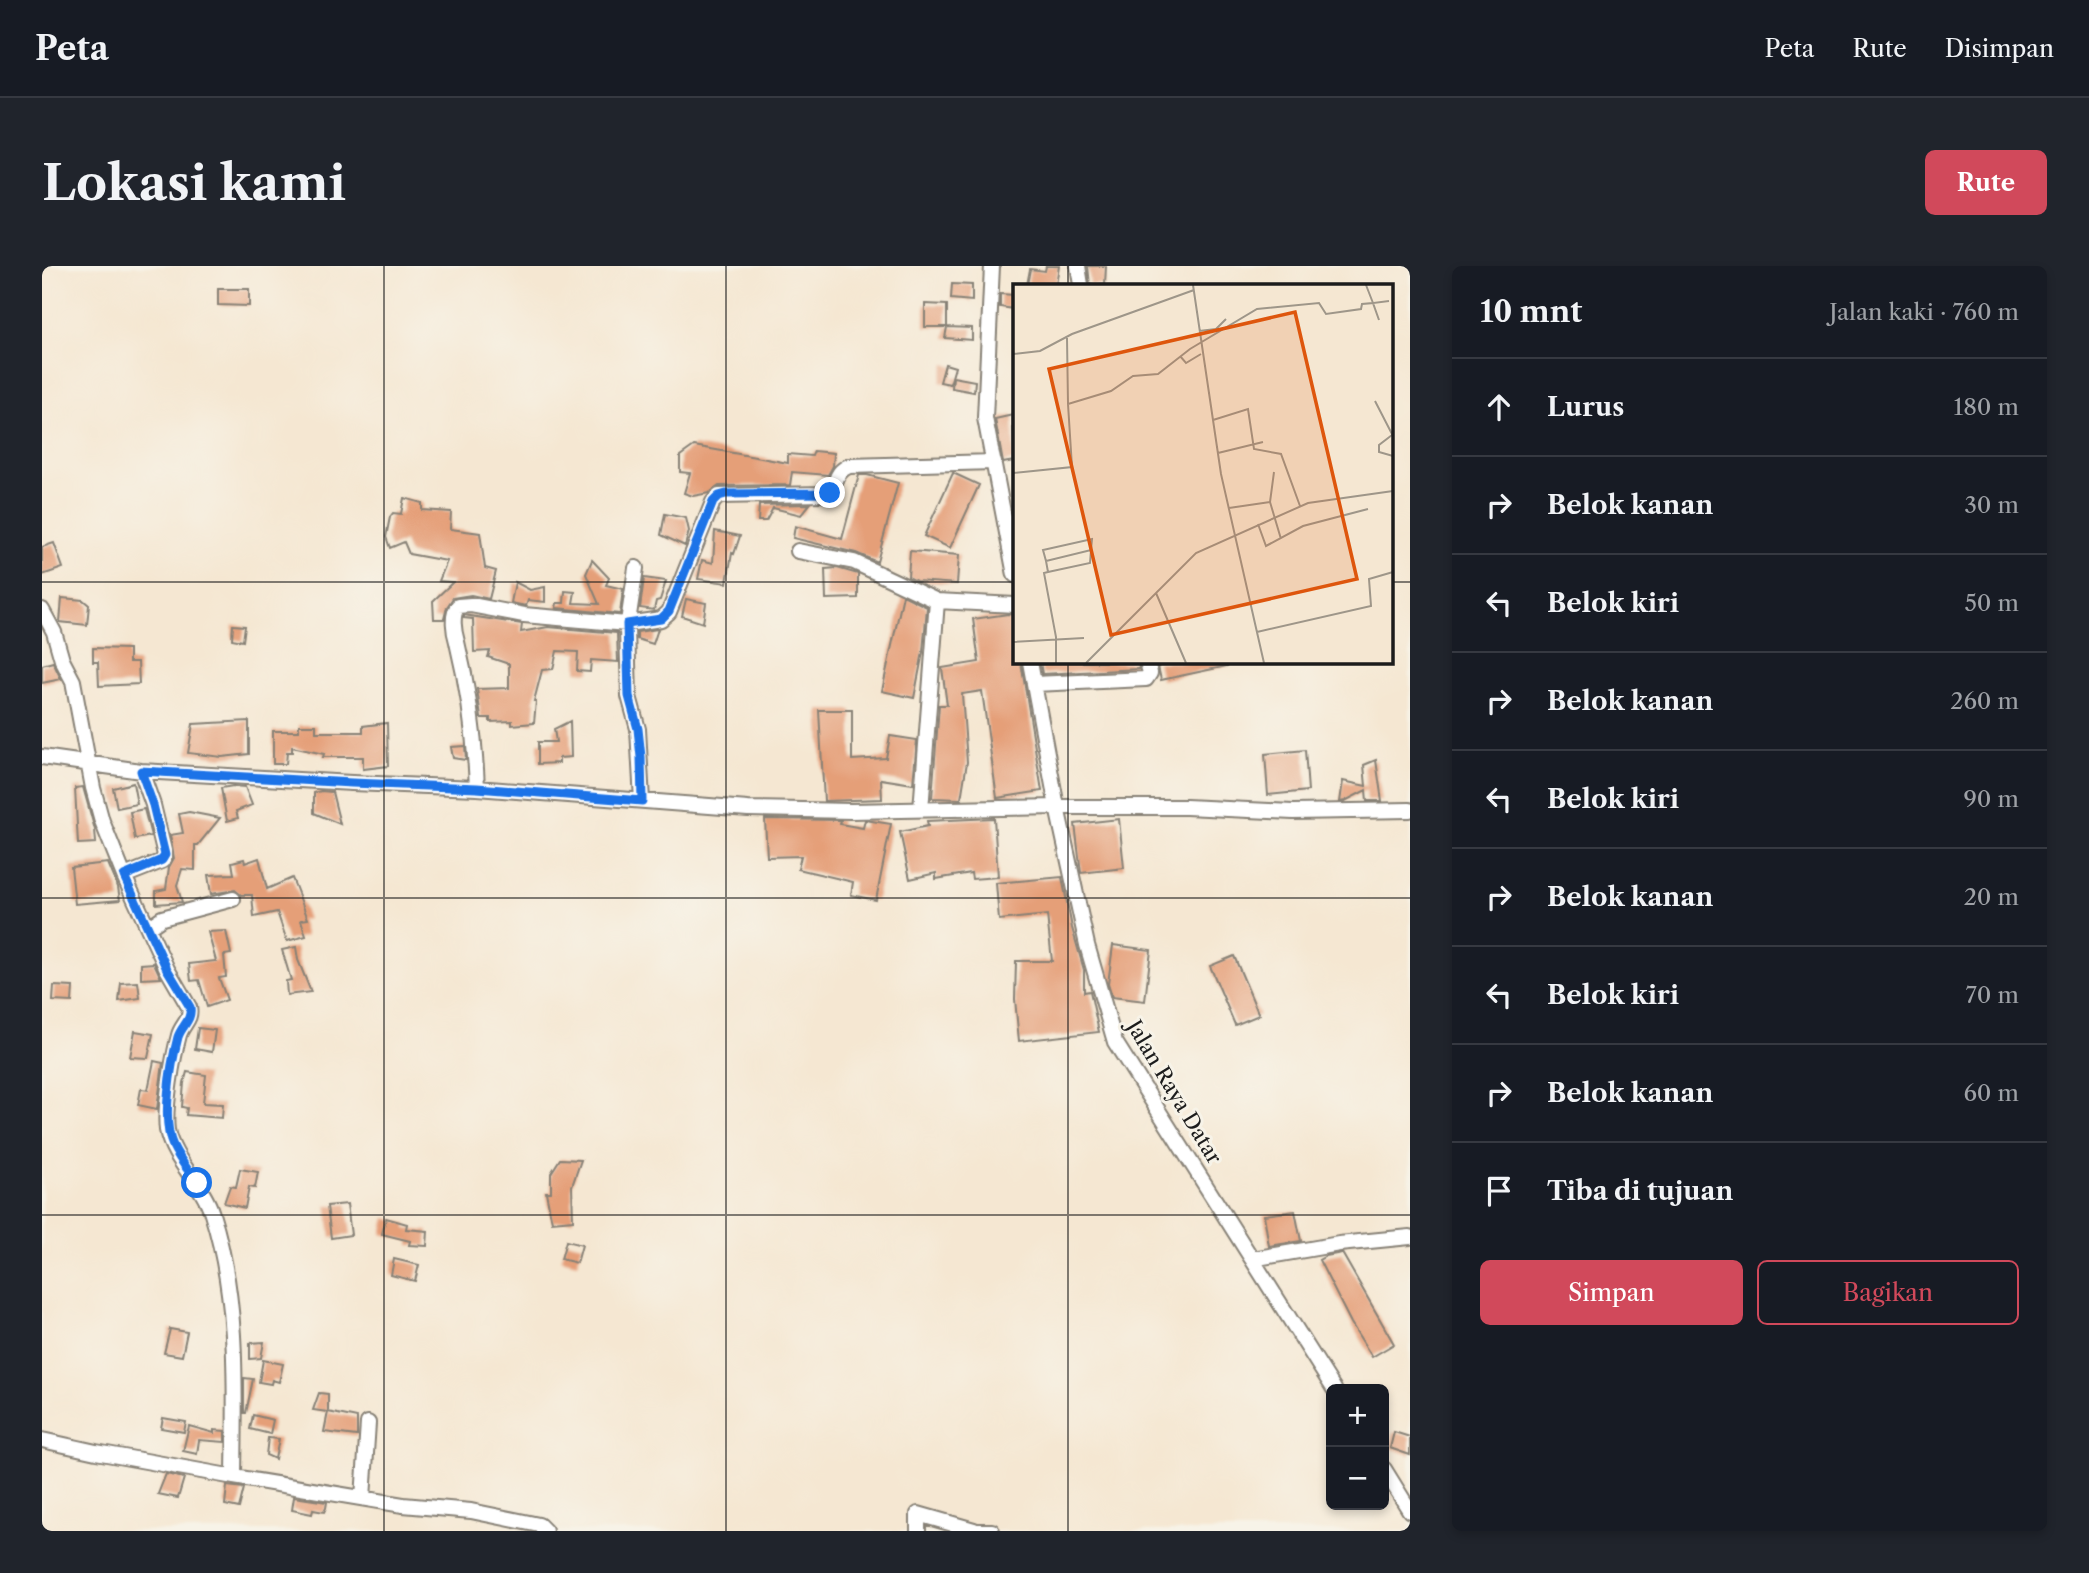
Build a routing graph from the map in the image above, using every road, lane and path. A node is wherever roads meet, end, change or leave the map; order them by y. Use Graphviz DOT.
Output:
graph roads {
  1 [pos="992,266"];
  2 [pos="1078,266"];
  3 [pos="1080,284"];
  4 [pos="994,463"];
  5 [pos="798,551"];
  6 [pos="636,568"];
  7 [pos="1013,569"];
  8 [pos="937,601"];
  9 [pos="1013,605"];
  10 [pos="42,610"];
  11 [pos="627,624"];
  12 [pos="1030,663"];
  13 [pos="1147,663"];
  14 [pos="1034,684"];
  15 [pos="42,757"];
  16 [pos="88,764"];
  17 [pos="141,771"];
  18 [pos="477,788"];
  19 [pos="642,801"];
  20 [pos="1058,807"];
  21 [pos="921,810"];
  22 [pos="1410,810"];
  23 [pos="124,876"];
  24 [pos="233,899"];
  25 [pos="149,927"];
  26 [pos="1410,1237"];
  27 [pos="1252,1259"];
  28 [pos="1331,1384"];
  29 [pos="368,1423"];
  30 [pos="42,1440"];
  31 [pos="233,1477"];
  32 [pos="1389,1477"];
  33 [pos="363,1498"];
  34 [pos="1410,1511"];
  35 [pos="974,1530"];
  36 [pos="545,1531"];
  37 [pos="918,1531"];
  38 [pos="992,1531"];
  1 -- 4 [label="street"];
  2 -- 3 [label="street"];
  4 -- 7 [label="street"];
  4 -- 11 [label="street"];
  5 -- 8 [label="street"];
  6 -- 11 [label="street"];
  8 -- 9 [label="street"];
  8 -- 21 [label="street"];
  10 -- 16 [label="street"];
  11 -- 18 [label="street"];
  11 -- 19 [label="street"];
  12 -- 14 [label="street, Jalan Raya Datar"];
  13 -- 14 [label="street"];
  14 -- 20 [label="street, Jalan Raya Datar"];
  15 -- 16 [label="street"];
  16 -- 17 [label="street"];
  16 -- 23 [label="street"];
  17 -- 18 [label="street"];
  17 -- 23 [label="street"];
  18 -- 19 [label="street"];
  19 -- 21 [label="street"];
  20 -- 21 [label="street"];
  20 -- 22 [label="street"];
  20 -- 27 [label="street, Jalan Raya Datar"];
  23 -- 25 [label="street"];
  24 -- 25 [label="street"];
  25 -- 31 [label="street"];
  26 -- 27 [label="street"];
  27 -- 28 [label="street, Jalan Raya Datar"];
  29 -- 33 [label="street"];
  30 -- 31 [label="street"];
  31 -- 33 [label="street"];
  32 -- 34 [label="street"];
  33 -- 36 [label="street"];
  35 -- 37 [label="street"];
  35 -- 38 [label="street"];
}
